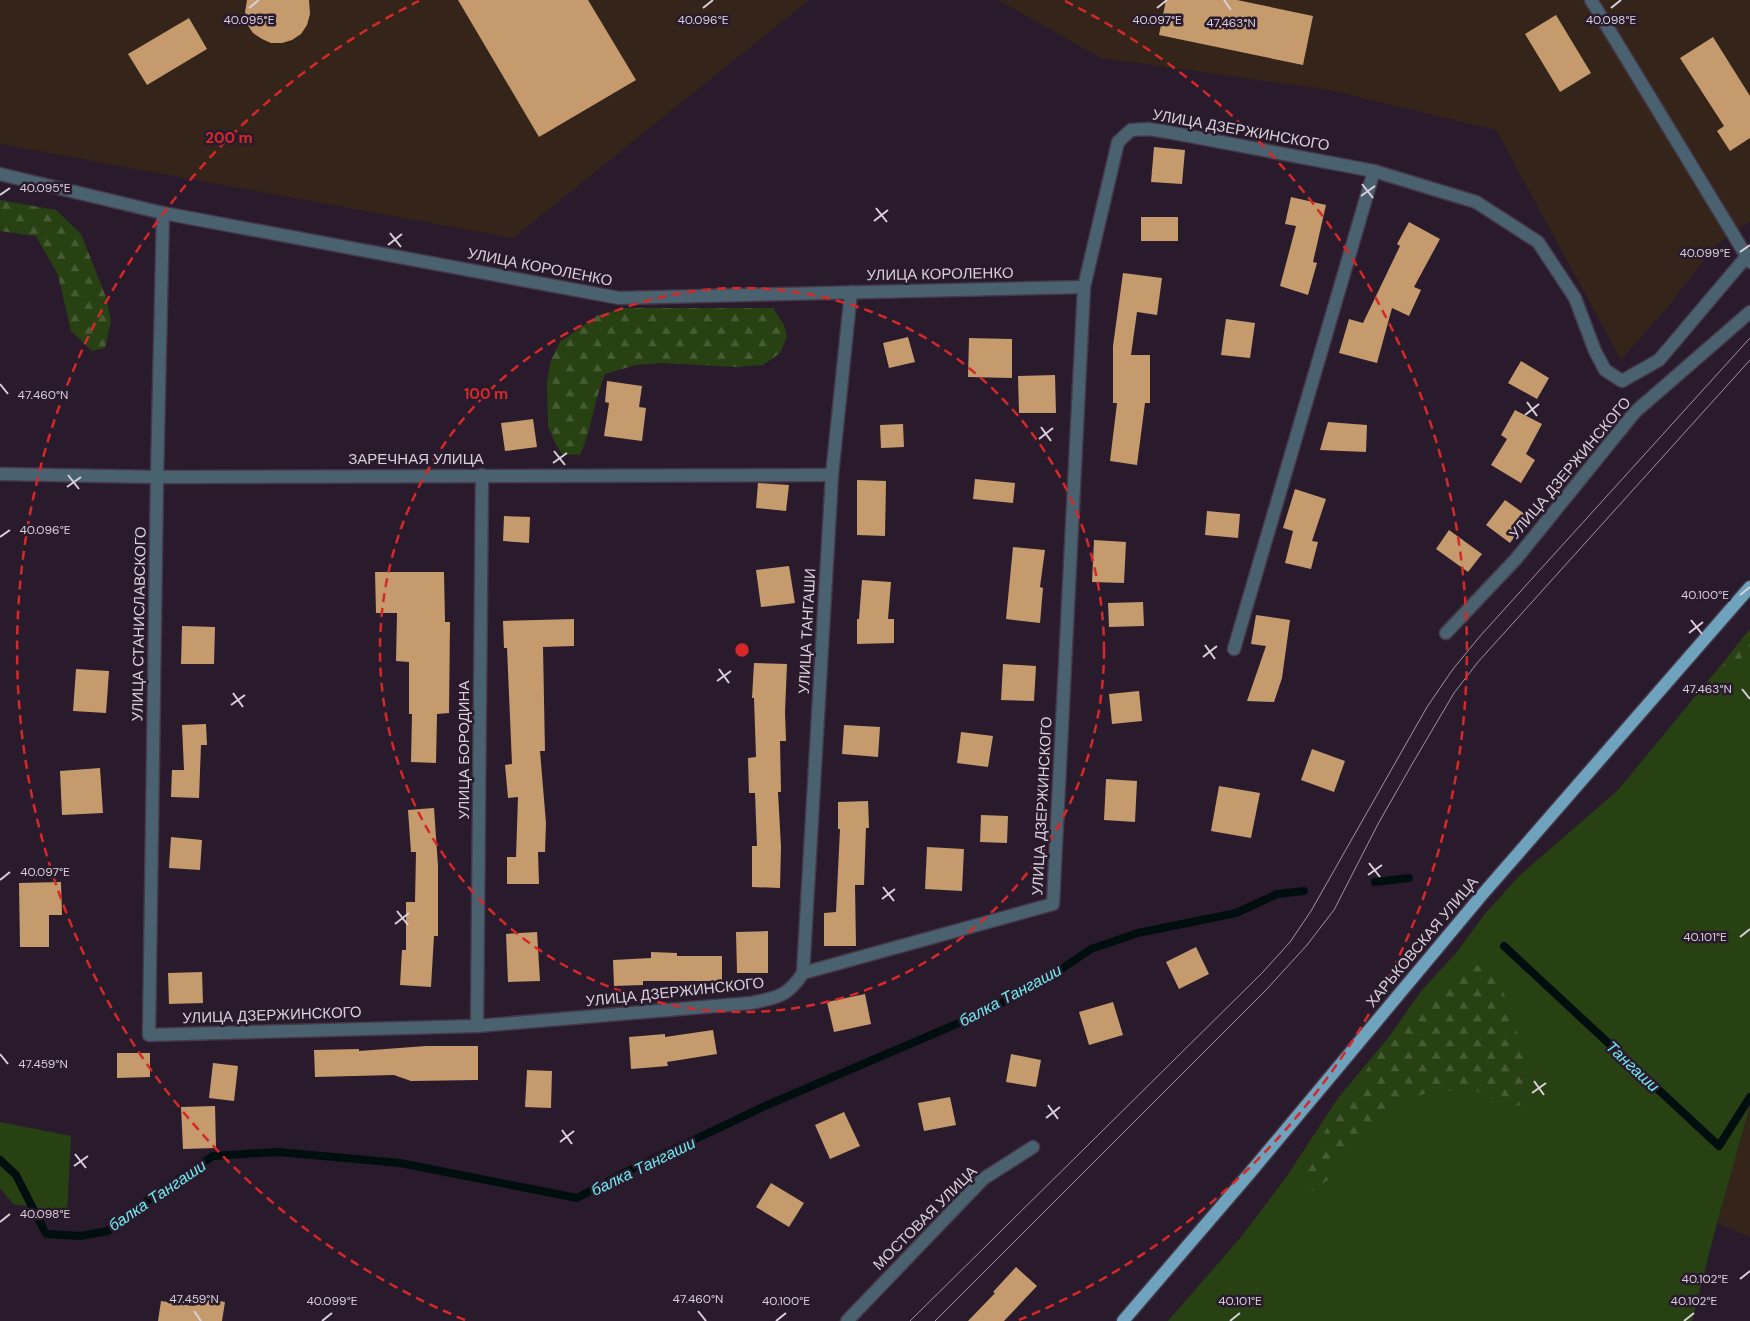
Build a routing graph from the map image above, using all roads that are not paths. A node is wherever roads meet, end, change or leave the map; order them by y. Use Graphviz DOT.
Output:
graph roads {
  1 [pos="1591,0"];
  2 [pos="1374,171"];
  3 [pos="0,174"];
  4 [pos="163,213"];
  5 [pos="1748,259"];
  6 [pos="1084,287"];
  7 [pos="851,292"];
  8 [pos="1750,312"];
  9 [pos="0,474"];
  10 [pos="482,475"];
  11 [pos="832,475"];
  12 [pos="157,476"];
  13 [pos="1750,587"];
  14 [pos="1446,633"];
  15 [pos="1234,649"];
  16 [pos="803,973"];
  17 [pos="478,1026"];
  18 [pos="149,1035"];
  19 [pos="1033,1147"];
  20 [pos="847,1321"];
  21 [pos="1123,1321"];
  1 -- 5 [label="street"];
  2 -- 5 [label="street, УЛИЦА ДЗЕРЖИНСКОГО"];
  2 -- 6 [label="street, УЛИЦА ДЗЕРЖИНСКОГО"];
  2 -- 15 [label="street"];
  3 -- 4 [label="street, УЛИЦА КОРОЛЕНКО"];
  4 -- 7 [label="street, УЛИЦА КОРОЛЕНКО"];
  4 -- 12 [label="street, УЛИЦА СТАНИСЛАВСКОГО"];
  6 -- 7 [label="street, УЛИЦА КОРОЛЕНКО"];
  6 -- 16 [label="street, УЛИЦА ДЗЕРЖИНСКОГО"];
  7 -- 11 [label="street, УЛИЦА ТАНГАШИ"];
  8 -- 14 [label="street, УЛИЦА ДЗЕРЖИНСКОГО"];
  9 -- 12 [label="street, ЗАРЕЧНАЯ УЛИЦА"];
  10 -- 11 [label="street, ЗАРЕЧНАЯ УЛИЦА"];
  10 -- 12 [label="street, ЗАРЕЧНАЯ УЛИЦА"];
  10 -- 17 [label="street, УЛИЦА БОРОДИНА"];
  11 -- 16 [label="street, УЛИЦА ТАНГАШИ"];
  12 -- 18 [label="street, УЛИЦА СТАНИСЛАВСКОГО"];
  13 -- 21 [label="main road, ХАРЬКОВСКАЯ УЛИЦА"];
  16 -- 17 [label="street, УЛИЦА ДЗЕРЖИНСКОГО"];
  17 -- 18 [label="street, УЛИЦА ДЗЕРЖИНСКОГО"];
  19 -- 20 [label="street, МОСТОВАЯ УЛИЦА"];
}
